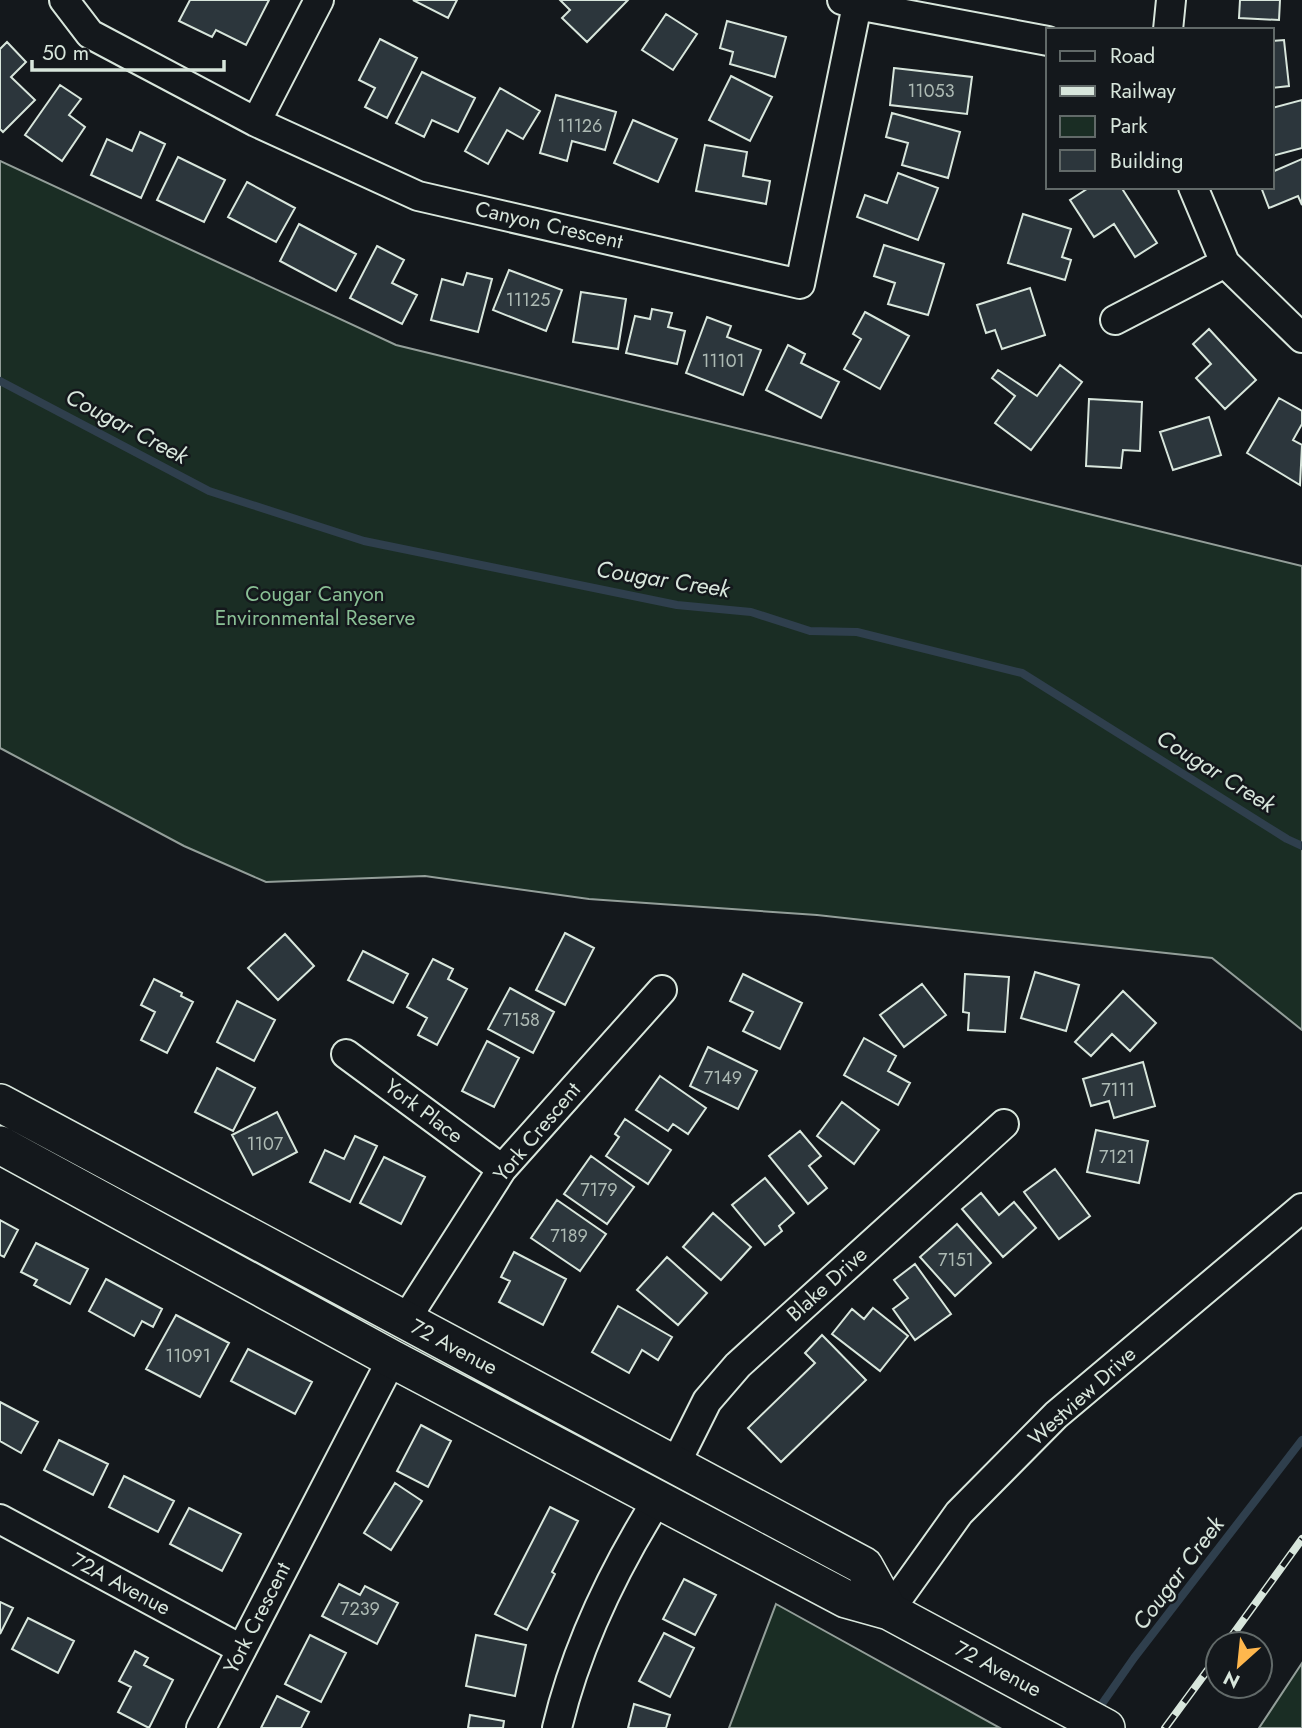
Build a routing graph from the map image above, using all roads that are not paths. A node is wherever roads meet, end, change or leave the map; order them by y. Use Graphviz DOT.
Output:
graph roads {
  1 [pos="64,0"];
  2 [pos="318,0"];
  3 [pos="1171,0"];
  4 [pos="850,3"];
  5 [pos="1168,28"];
  6 [pos="1046,41"];
  7 [pos="256,122"];
  8 [pos="1194,189"];
  9 [pos="1225,263"];
  10 [pos="1115,320"];
  11 [pos="1302,338"];
  12 [pos="662,990"];
  13 [pos="346,1054"];
  14 [pos="0,1103"];
  15 [pos="1004,1124"];
  16 [pos="0,1145"];
  17 [pos="502,1169"];
  18 [pos="1302,1208"];
  19 [pos="410,1323"];
  20 [pos="392,1359"];
  21 [pos="675,1465"];
  22 [pos="658,1499"];
  23 [pos="0,1519"];
  24 [pos="888,1611"];
  25 [pos="241,1649"];
  26 [pos="201,1728"];
  27 [pos="557,1728"];
  28 [pos="1107,1728"];
  1 -- 7 [label="street, Canyon Crescent"];
  2 -- 7 [label="street"];
  3 -- 5 [label="street"];
  4 -- 6 [label="street"];
  4 -- 7 [label="street, Canyon Crescent"];
  8 -- 9 [label="street"];
  9 -- 10 [label="street"];
  9 -- 11 [label="street"];
  12 -- 17 [label="street, York Crescent"];
  13 -- 17 [label="street, York Place"];
  14 -- 19 [label="main road, 72 Avenue"];
  15 -- 21 [label="street, Blake Drive"];
  16 -- 20 [label="main road, 72 Avenue"];
  17 -- 19 [label="street, York Crescent"];
  18 -- 24 [label="street, Westview Drive"];
  19 -- 21 [label="main road, 72 Avenue"];
  20 -- 22 [label="main road, 72 Avenue"];
  20 -- 25 [label="street, York Crescent"];
  21 -- 24 [label="main road, 72 Avenue"];
  22 -- 24 [label="main road, 72 Avenue"];
  22 -- 27 [label="street"];
  23 -- 25 [label="street, 72A Avenue"];
  24 -- 28 [label="main road, 72 Avenue"];
  25 -- 26 [label="street, York Crescent"];
}
